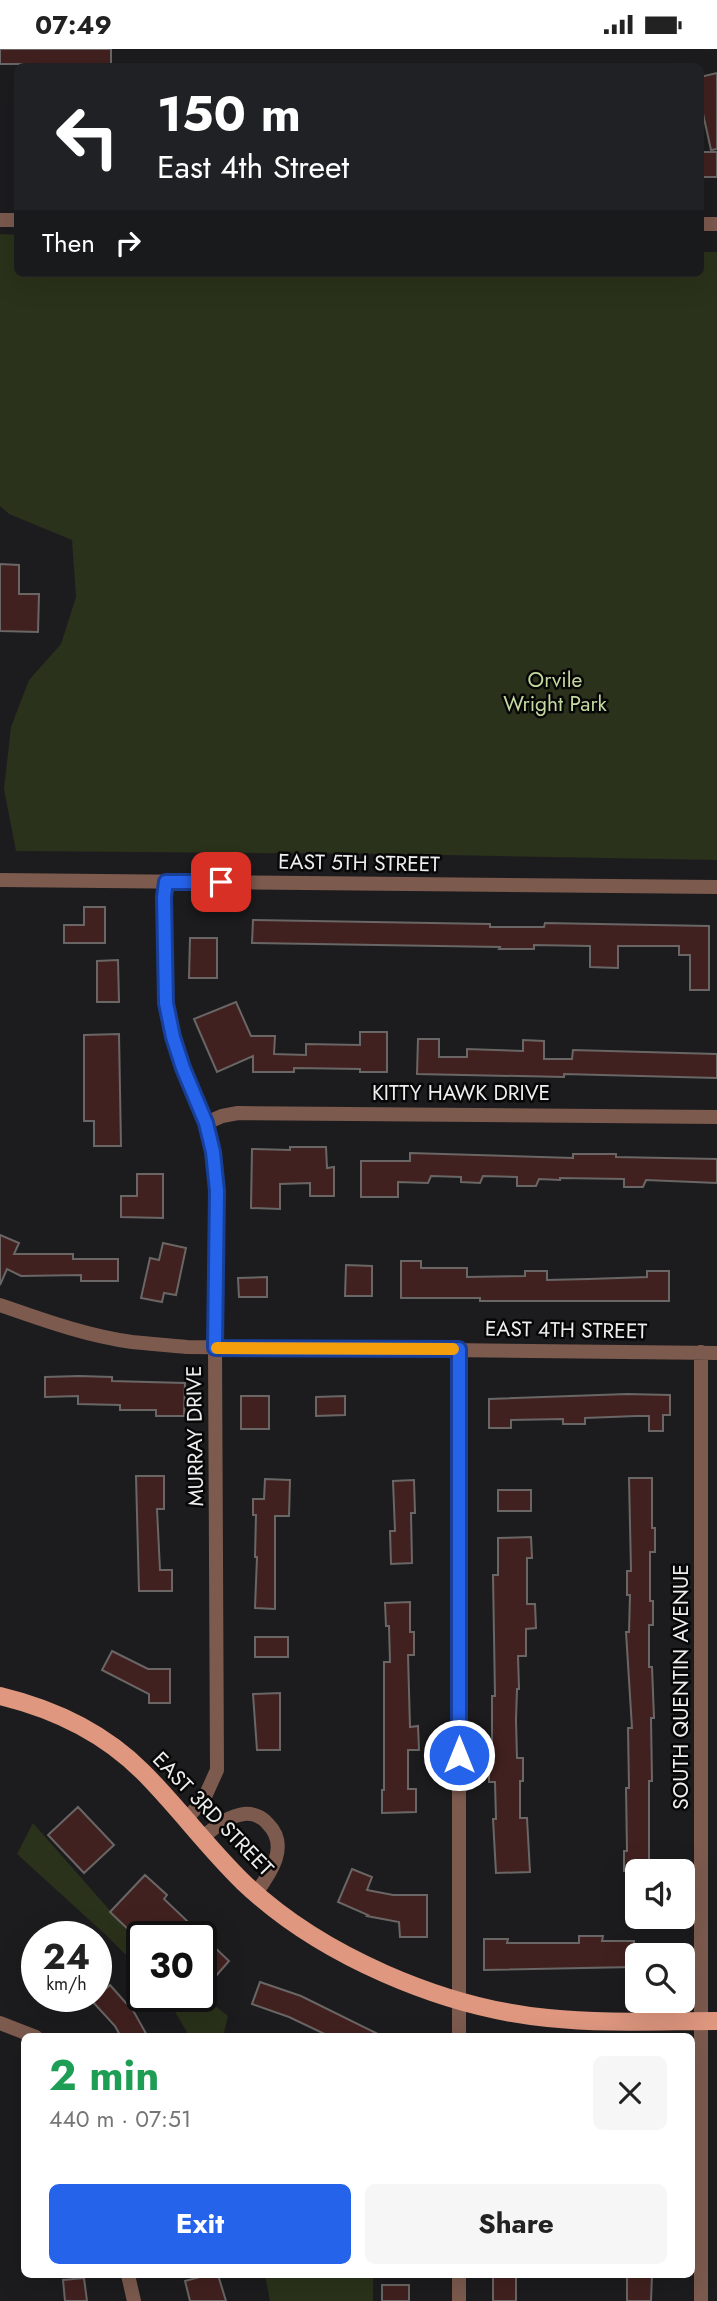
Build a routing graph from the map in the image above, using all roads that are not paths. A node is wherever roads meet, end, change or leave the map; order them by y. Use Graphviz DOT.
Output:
graph roads {
  1 [pos="0,880"];
  2 [pos="166,882"];
  3 [pos="717,887"];
  4 [pos="717,1117"];
  5 [pos="206,1123"];
  6 [pos="0,1305"];
  7 [pos="215,1348"];
  8 [pos="459,1349"];
  9 [pos="701,1352"];
  10 [pos="717,1353"];
  11 [pos="0,1696"];
  12 [pos="185,1820"];
  13 [pos="201,1838"];
  14 [pos="256,1893"];
  15 [pos="460,2001"];
  16 [pos="709,2021"];
  17 [pos="0,2023"];
  18 [pos="26,2033"];
  19 [pos="459,2033"];
  20 [pos="129,2278"];
  21 [pos="459,2278"];
  22 [pos="134,2301"];
  23 [pos="458,2301"];
  24 [pos="701,2301"];
  1 -- 2 [label="street, EAST 5TH STREET"];
  2 -- 3 [label="street, EAST 5TH STREET"];
  2 -- 5 [label="street, MURRAY DRIVE"];
  4 -- 5 [label="street, KITTY HAWK DRIVE"];
  5 -- 7 [label="street, MURRAY DRIVE"];
  6 -- 7 [label="street, EAST 4TH STREET"];
  7 -- 8 [label="street, EAST 4TH STREET"];
  7 -- 12 [label="street, MURRAY DRIVE"];
  8 -- 9 [label="street, EAST 4TH STREET"];
  8 -- 15 [label="street"];
  9 -- 10 [label="street, EAST 4TH STREET"];
  9 -- 16 [label="street, SOUTH QUENTIN AVENUE"];
  11 -- 12 [label="main road, EAST 3RD STREET"];
  12 -- 13 [label="main road, EAST 3RD STREET"];
  13 -- 14 [label="main road, EAST 3RD STREET"];
  13 -- 14 [label="street"];
  14 -- 15 [label="main road, EAST 3RD STREET"];
  15 -- 16 [label="main road, EAST 3RD STREET"];
  15 -- 19 [label="street"];
  16 -- 24 [label="street, SOUTH QUENTIN AVENUE"];
  17 -- 18 [label="street"];
  20 -- 22 [label="street"];
  21 -- 23 [label="street"];
}
